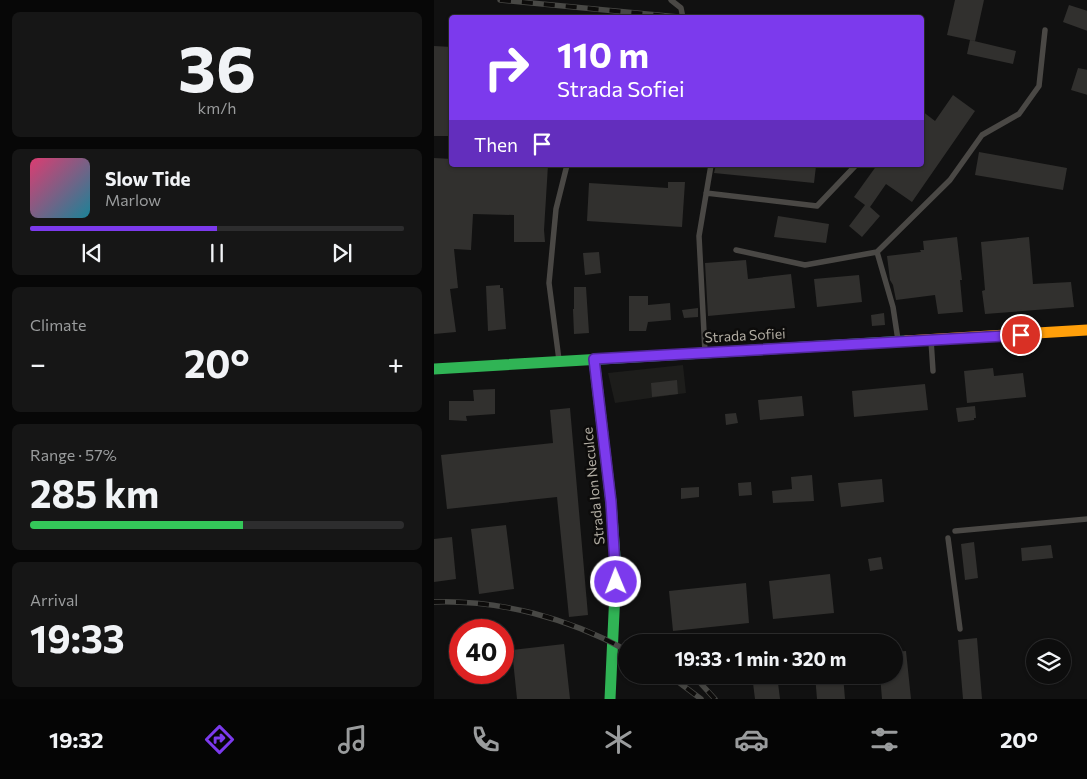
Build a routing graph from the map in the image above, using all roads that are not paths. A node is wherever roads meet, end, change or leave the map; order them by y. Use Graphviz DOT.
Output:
graph roads {
  1 [pos="671,0"];
  2 [pos="682,15"];
  3 [pos="1045,30"];
  4 [pos="566,167"];
  5 [pos="711,167"];
  6 [pos="854,167"];
  7 [pos="706,193"];
  8 [pos="736,250"];
  9 [pos="877,252"];
  10 [pos="1087,330"];
  11 [pos="931,340"];
  12 [pos="898,342"];
  13 [pos="705,353"];
  14 [pos="594,359"];
  15 [pos="559,360"];
  16 [pos="434,369"];
  17 [pos="933,371"];
  18 [pos="1087,519"];
  19 [pos="955,531"];
  20 [pos="948,538"];
  21 [pos="960,630"];
  22 [pos="610,699"];
  1 -- 2 [label="lane"];
  3 -- 9 [label="lane"];
  4 -- 15 [label="lane"];
  5 -- 7 [label="lane"];
  6 -- 7 [label="lane"];
  7 -- 13 [label="lane"];
  8 -- 9 [label="lane"];
  9 -- 12 [label="lane"];
  10 -- 11 [label="street, Strada Sofiei"];
  11 -- 12 [label="street, Strada Sofiei"];
  11 -- 17 [label="lane"];
  12 -- 13 [label="street, Strada Sofiei"];
  13 -- 14 [label="street, Strada Sofiei"];
  14 -- 15 [label="street, Strada Sofiei"];
  14 -- 22 [label="street, Strada Ion Neculce"];
  15 -- 16 [label="street, Strada Sofiei"];
  18 -- 19 [label="lane"];
  20 -- 21 [label="lane"];
}
